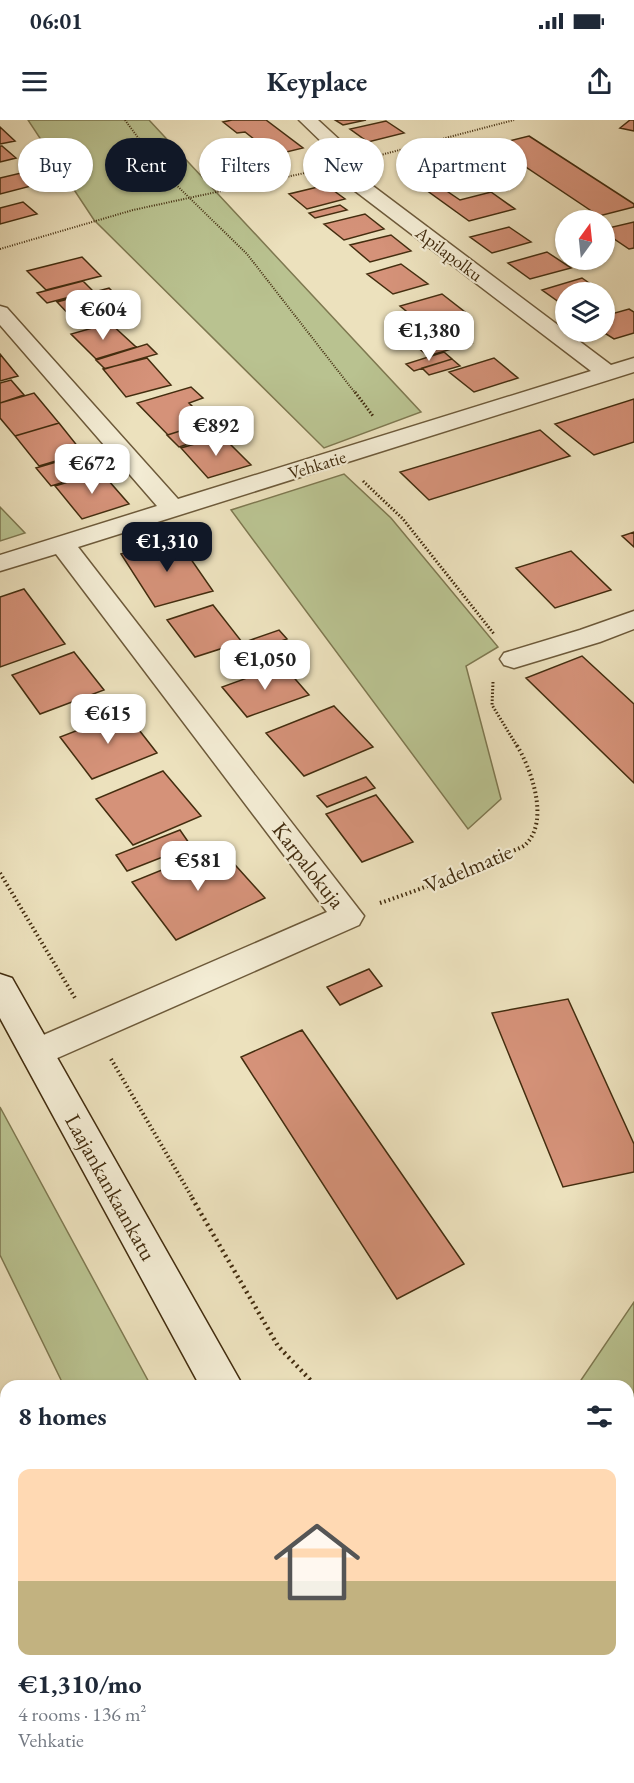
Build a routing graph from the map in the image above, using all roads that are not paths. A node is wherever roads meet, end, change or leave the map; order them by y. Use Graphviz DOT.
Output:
graph roads {
  1 [pos="309,120"];
  2 [pos="0,312"];
  3 [pos="634,365"];
  4 [pos="607,373"];
  5 [pos="173,509"];
  6 [pos="63,545"];
  7 [pos="0,563"];
  8 [pos="634,619"];
  9 [pos="514,659"];
  10 [pos="0,987"];
  11 [pos="37,1053"];
  12 [pos="219,1380"];
  1 -- 4 [label="street, Apilapolku"];
  2 -- 5 [label="street"];
  3 -- 4 [label="street, Vehkatie"];
  4 -- 5 [label="street, Vehkatie"];
  5 -- 6 [label="street, Vehkatie"];
  6 -- 7 [label="street, Vehkatie"];
  6 -- 11 [label="street, Karpalokuja"];
  8 -- 9 [label="street"];
  10 -- 11 [label="street, Laajankankaankatu"];
  11 -- 12 [label="street, Laajankankaankatu"];
}
